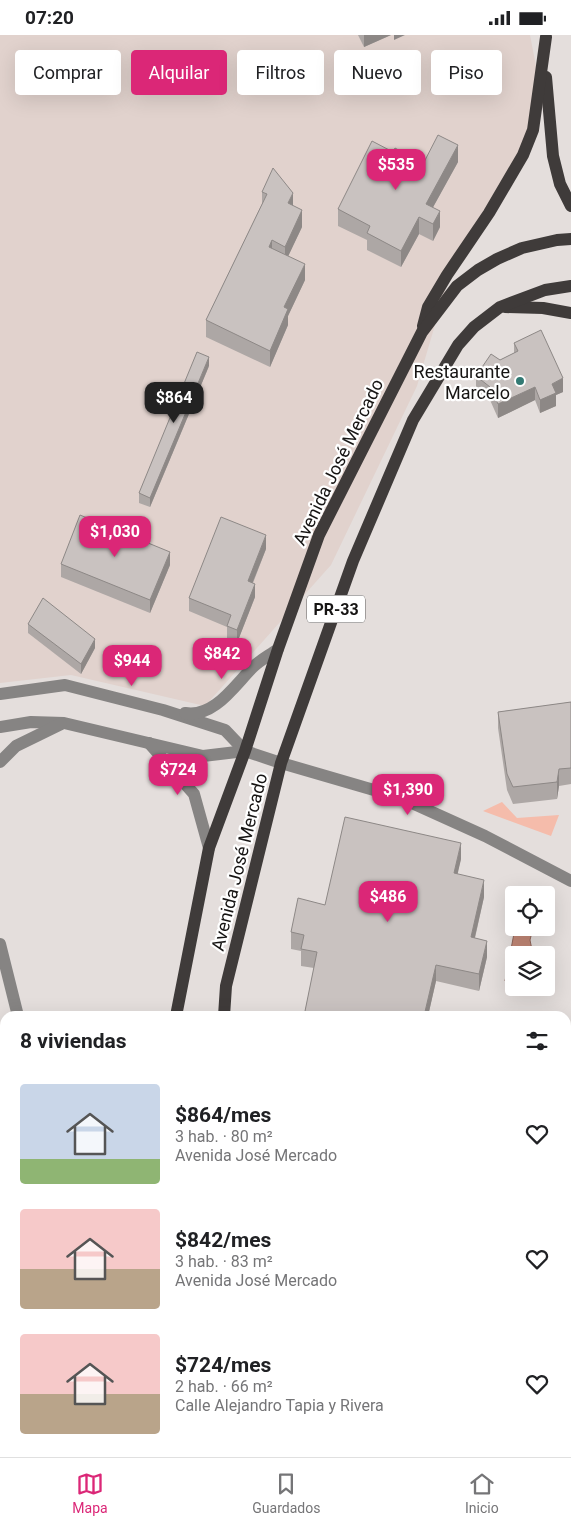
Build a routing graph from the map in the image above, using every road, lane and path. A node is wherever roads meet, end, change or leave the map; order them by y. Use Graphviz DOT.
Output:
graph roads {
  1 [pos="546,36"];
  2 [pos="571,206"];
  3 [pos="571,239"];
  4 [pos="571,285"];
  5 [pos="500,307"];
  6 [pos="571,313"];
  7 [pos="422,331"];
  8 [pos="278,649"];
  9 [pos="0,694"];
  10 [pos="162,710"];
  11 [pos="64,723"];
  12 [pos="0,727"];
  13 [pos="149,743"];
  14 [pos="245,751"];
  15 [pos="0,762"];
  16 [pos="281,763"];
  17 [pos="210,848"];
  18 [pos="571,881"];
  19 [pos="0,944"];
  20 [pos="17,1011"];
  21 [pos="177,1011"];
  22 [pos="224,1011"];
  1 -- 2 [label="main road"];
  1 -- 7 [label="main road"];
  3 -- 7 [label="main road, Avenida José Mercado / PR-33"];
  4 -- 5 [label="main road, Avenida José Mercado / PR-33"];
  5 -- 6 [label="main road"];
  5 -- 16 [label="main road, Avenida José Mercado / PR-33"];
  7 -- 8 [label="main road, Avenida José Mercado / PR-33"];
  8 -- 10 [label="street"];
  8 -- 14 [label="main road, Avenida José Mercado / PR-33"];
  9 -- 10 [label="street"];
  10 -- 14 [label="street"];
  11 -- 12 [label="street"];
  11 -- 13 [label="street"];
  11 -- 15 [label="street"];
  13 -- 14 [label="street"];
  13 -- 17 [label="street"];
  14 -- 16 [label="street"];
  14 -- 17 [label="main road, Avenida José Mercado / PR-33"];
  16 -- 18 [label="street"];
  16 -- 22 [label="main road, Avenida José Mercado / PR-33"];
  17 -- 21 [label="main road, Avenida José Mercado / PR-33"];
  19 -- 20 [label="street"];
}
